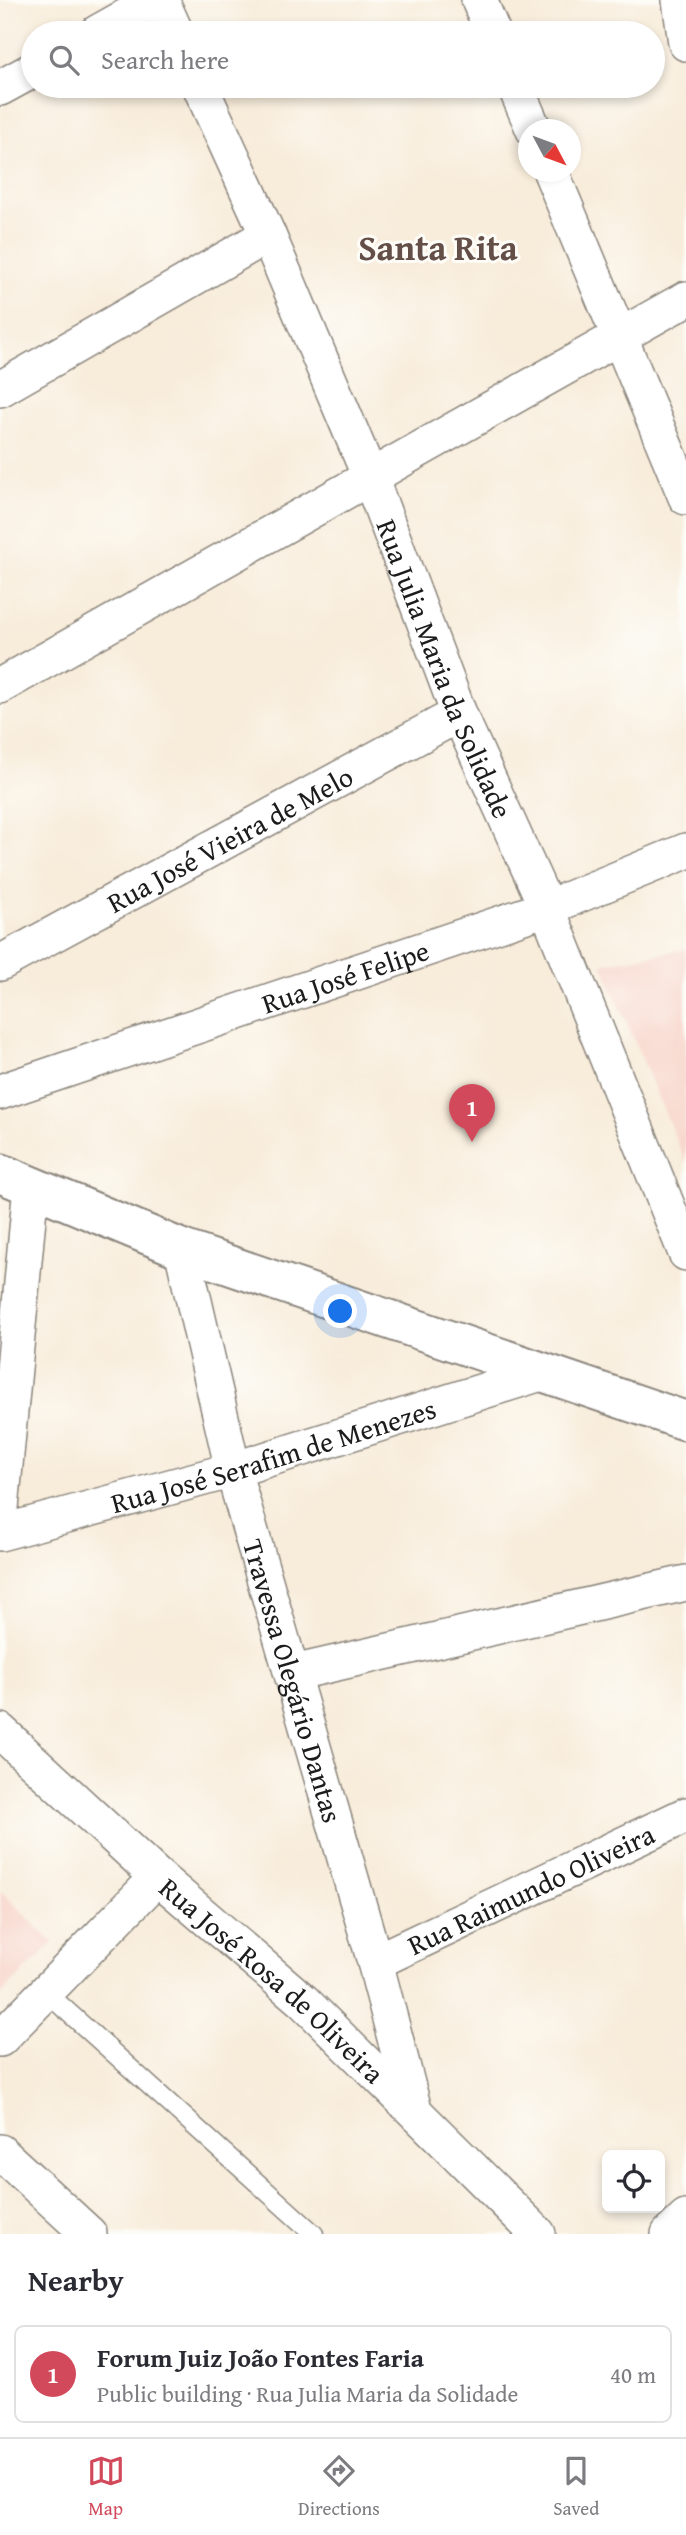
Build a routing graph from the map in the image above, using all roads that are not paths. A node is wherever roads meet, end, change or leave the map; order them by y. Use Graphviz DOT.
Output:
graph roads {
  1 [pos="158,0"];
  2 [pos="479,0"];
  3 [pos="680,0"];
  4 [pos="119,21"];
  5 [pos="169,21"];
  6 [pos="488,21"];
  7 [pos="686,43"];
  8 [pos="21,77"];
  9 [pos="0,89"];
  10 [pos="205,98"];
  11 [pos="520,98"];
  12 [pos="529,119"];
  13 [pos="555,182"];
  14 [pos="268,235"];
  15 [pos="686,299"];
  16 [pos="620,336"];
  17 [pos="0,389"];
  18 [pos="370,477"];
  19 [pos="686,497"];
  20 [pos="0,686"];
  21 [pos="459,714"];
  22 [pos="686,852"];
  23 [pos="547,908"];
  24 [pos="0,963"];
  25 [pos="0,1092"];
  26 [pos="15,1180"];
  27 [pos="182,1249"];
  28 [pos="686,1253"];
  29 [pos="544,1372"];
  30 [pos="686,1421"];
  31 [pos="233,1470"];
  32 [pos="0,1520"];
  33 [pos="0,1533"];
  34 [pos="686,1583"];
  35 [pos="293,1673"];
  36 [pos="0,1731"];
  37 [pos="686,1815"];
  38 [pos="158,1877"];
  39 [pos="375,1962"];
  40 [pos="47,1993"];
  41 [pos="0,2039"];
  42 [pos="414,2110"];
  43 [pos="0,2152"];
  44 [pos="686,2218"];
  45 [pos="89,2234"];
  46 [pos="314,2234"];
  47 [pos="538,2234"];
  48 [pos="669,2234"];
  1 -- 4 [label="street"];
  1 -- 5 [label="street"];
  2 -- 6 [label="street"];
  3 -- 7 [label="street"];
  8 -- 9 [label="street"];
  10 -- 14 [label="street, Rua Julia Maria da Solidade"];
  11 -- 12 [label="street"];
  13 -- 16 [label="street"];
  14 -- 17 [label="street"];
  14 -- 18 [label="street, Rua Julia Maria da Solidade"];
  15 -- 16 [label="street"];
  16 -- 18 [label="street"];
  16 -- 19 [label="street"];
  18 -- 20 [label="street"];
  18 -- 21 [label="street, Rua Julia Maria da Solidade"];
  21 -- 23 [label="street, Rua Julia Maria da Solidade"];
  21 -- 24 [label="street, Rua José Vieira de Melo"];
  22 -- 23 [label="street, Rua José Felipe"];
  23 -- 25 [label="street, Rua José Felipe"];
  23 -- 28 [label="street, Rua Julia Maria da Solidade"];
  26 -- 27 [label="main road"];
  26 -- 32 [label="street"];
  27 -- 29 [label="main road"];
  27 -- 31 [label="street, Travessa Olegário Dantas"];
  29 -- 30 [label="main road"];
  29 -- 31 [label="street, Rua José Serafim de Menezes"];
  31 -- 33 [label="street, Rua José Serafim de Menezes"];
  31 -- 35 [label="street, Travessa Olegário Dantas"];
  34 -- 35 [label="street"];
  35 -- 39 [label="street, Travessa Olegário Dantas"];
  36 -- 38 [label="street, Rua José Rosa de Oliveira"];
  37 -- 39 [label="street, Rua Raimundo Oliveira"];
  38 -- 40 [label="street"];
  38 -- 42 [label="street, Rua José Rosa de Oliveira"];
  39 -- 42 [label="street, Travessa Olegário Dantas"];
  40 -- 41 [label="street"];
  40 -- 46 [label="lane"];
  42 -- 47 [label="street, Rua José Rosa de Oliveira"];
  43 -- 45 [label="street"];
  44 -- 48 [label="street"];
}
